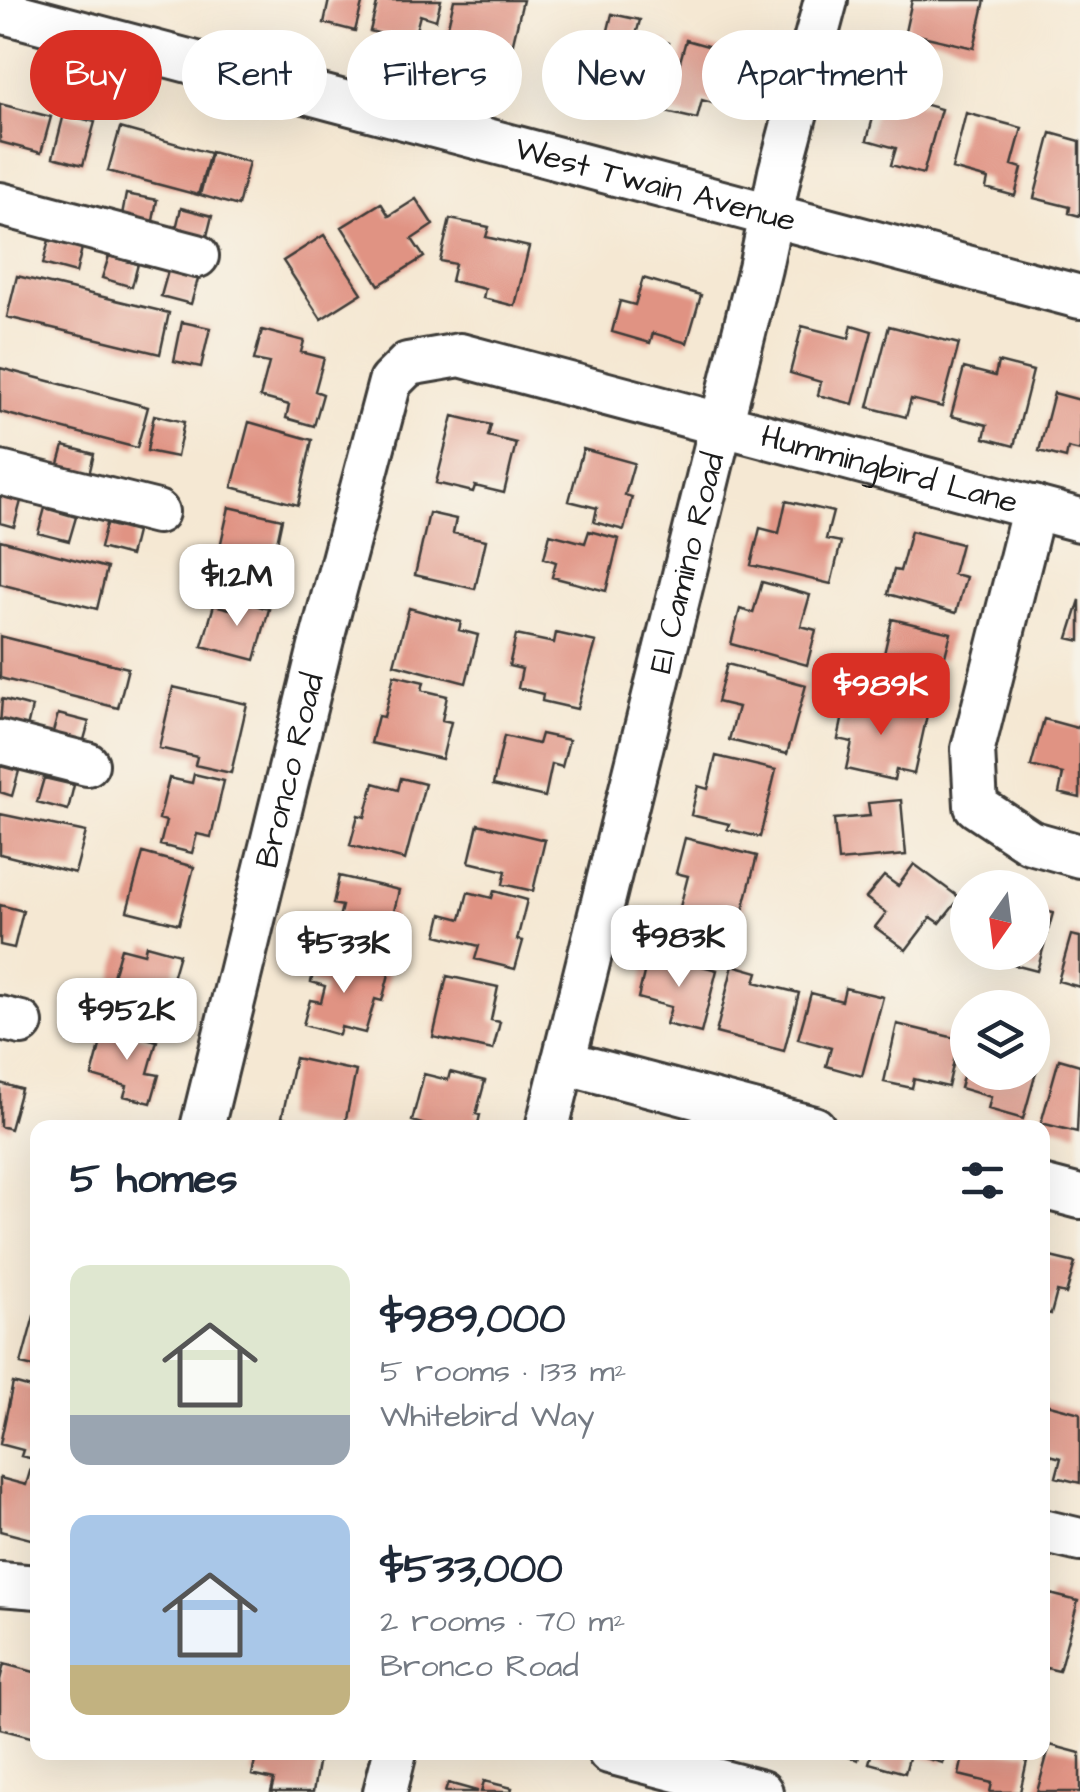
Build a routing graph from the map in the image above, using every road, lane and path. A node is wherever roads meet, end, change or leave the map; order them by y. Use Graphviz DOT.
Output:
graph roads {
  1 [pos="826,0"];
  2 [pos="0,11"];
  3 [pos="0,204"];
  4 [pos="772,215"];
  5 [pos="197,256"];
  6 [pos="1080,297"];
  7 [pos="408,364"];
  8 [pos="722,423"];
  9 [pos="0,473"];
  10 [pos="1034,507"];
  11 [pos="157,512"];
  12 [pos="1080,520"];
  13 [pos="0,742"];
  14 [pos="88,764"];
  15 [pos="1080,856"];
  16 [pos="564,1062"];
  17 [pos="204,1120"];
  18 [pos="550,1120"];
  19 [pos="784,1120"];
  20 [pos="1050,1189"];
  21 [pos="1080,1197"];
  22 [pos="1050,1533"];
  23 [pos="1080,1540"];
  24 [pos="0,1584"];
  25 [pos="30,1586"];
  26 [pos="393,1760"];
  27 [pos="669,1760"];
  28 [pos="722,1767"];
  29 [pos="384,1792"];
  30 [pos="761,1792"];
  1 -- 4 [label="street, El Camino Road"];
  2 -- 4 [label="street, West Twain Avenue"];
  3 -- 5 [label="street"];
  4 -- 6 [label="street, West Twain Avenue"];
  4 -- 8 [label="street, El Camino Road"];
  7 -- 8 [label="street, Hummingbird Lane"];
  7 -- 17 [label="street, Bronco Road"];
  8 -- 10 [label="street, Hummingbird Lane"];
  8 -- 16 [label="street, El Camino Road"];
  9 -- 11 [label="street"];
  10 -- 12 [label="street, Hummingbird Lane"];
  10 -- 15 [label="street"];
  13 -- 14 [label="street"];
  16 -- 18 [label="street, El Camino Road"];
  16 -- 19 [label="street"];
  20 -- 21 [label="street"];
  22 -- 23 [label="street"];
  24 -- 25 [label="street"];
  26 -- 29 [label="street"];
  27 -- 28 [label="street"];
  28 -- 30 [label="street"];
}
